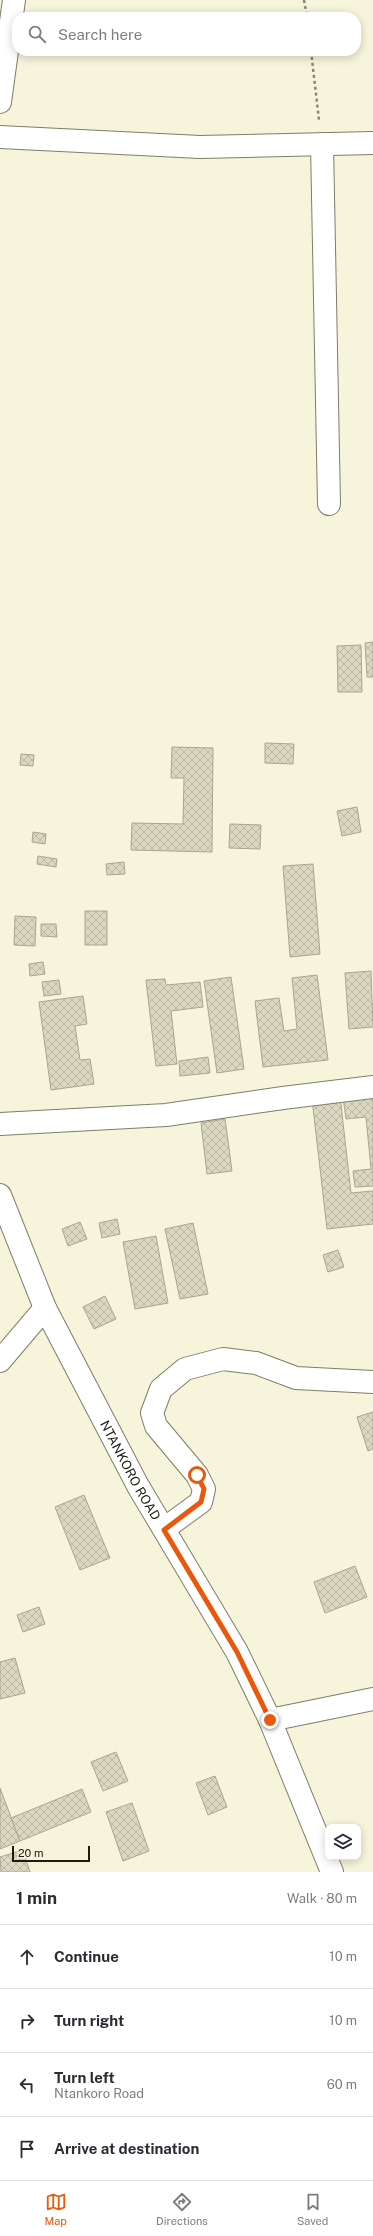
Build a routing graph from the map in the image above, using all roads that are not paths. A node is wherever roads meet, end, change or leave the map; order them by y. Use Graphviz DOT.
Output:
graph roads {
  1 [pos="8,14"];
  2 [pos="0,102"];
  3 [pos="0,137"];
  4 [pos="373,143"];
  5 [pos="322,144"];
  6 [pos="329,504"];
  7 [pos="373,1087"];
  8 [pos="0,1124"];
  9 [pos="0,1194"];
  10 [pos="44,1308"];
  11 [pos="0,1362"];
  12 [pos="373,1382"];
  13 [pos="164,1530"];
  14 [pos="373,1699"];
  15 [pos="270,1720"];
  16 [pos="332,1872"];
  1 -- 2 [label="street"];
  3 -- 5 [label="street"];
  4 -- 5 [label="street"];
  5 -- 6 [label="street"];
  7 -- 8 [label="street"];
  9 -- 10 [label="street, NTANKORO ROAD"];
  10 -- 11 [label="street"];
  10 -- 13 [label="street, NTANKORO ROAD"];
  12 -- 13 [label="street"];
  13 -- 15 [label="street, NTANKORO ROAD"];
  14 -- 15 [label="street"];
  15 -- 16 [label="street, NTANKORO ROAD"];
}
